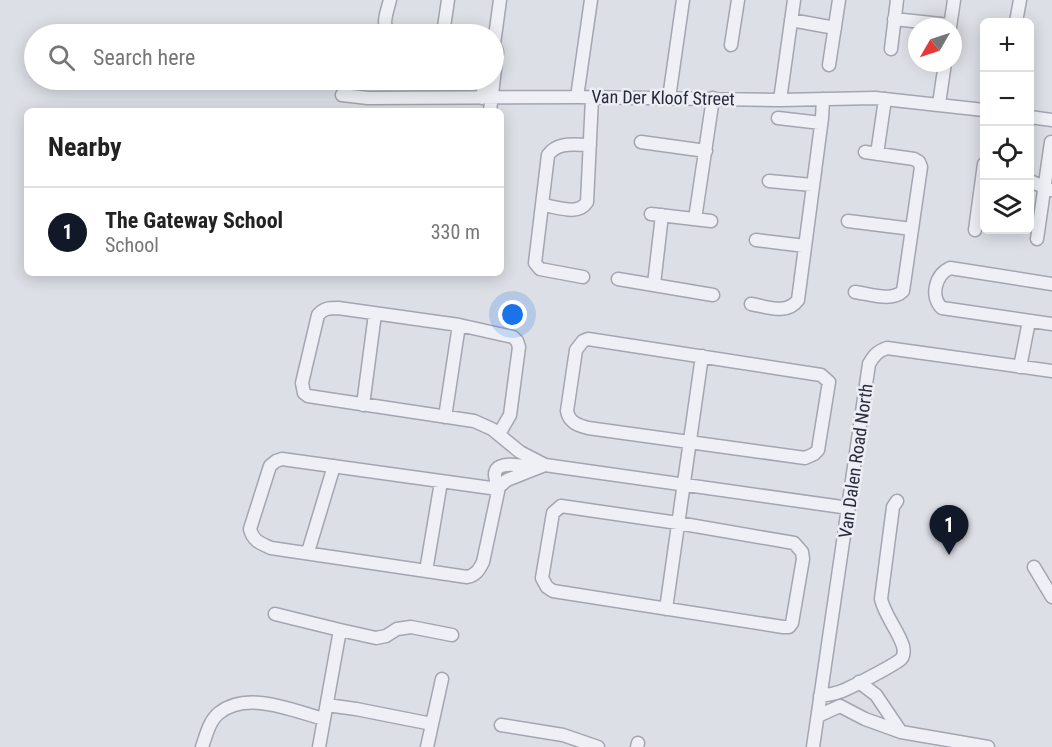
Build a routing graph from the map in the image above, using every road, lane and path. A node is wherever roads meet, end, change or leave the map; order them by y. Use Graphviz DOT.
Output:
graph roads {
  1 [pos="390,0"];
  2 [pos="448,0"];
  3 [pos="500,0"];
  4 [pos="591,0"];
  5 [pos="683,0"];
  6 [pos="738,0"];
  7 [pos="794,0"];
  8 [pos="839,0"];
  9 [pos="897,0"];
  10 [pos="954,0"];
  11 [pos="1020,0"];
  12 [pos="951,18"];
  13 [pos="1017,18"];
  14 [pos="894,19"];
  15 [pos="791,20"];
  16 [pos="908,21"];
  17 [pos="385,24"];
  18 [pos="444,24"];
  19 [pos="496,24"];
  20 [pos="834,27"];
  21 [pos="731,45"];
  22 [pos="891,49"];
  23 [pos="829,65"];
  24 [pos="944,72"];
  25 [pos="486,90"];
  26 [pos="490,90"];
  27 [pos="342,95"];
  28 [pos="577,97"];
  29 [pos="487,98"];
  30 [pos="592,98"];
  31 [pos="669,98"];
  32 [pos="713,98"];
  33 [pos="823,99"];
  34 [pos="885,99"];
  35 [pos="780,100"];
  36 [pos="939,104"];
  37 [pos="489,108"];
  38 [pos="980,109"];
  39 [pos="778,118"];
  40 [pos="1034,118"];
  41 [pos="1052,120"];
  42 [pos="821,123"];
  43 [pos="642,142"];
  44 [pos="1051,142"];
  45 [pos="590,145"];
  46 [pos="706,151"];
  47 [pos="769,182"];
  48 [pos="812,185"];
  49 [pos="1048,188"];
  50 [pos="980,201"];
  51 [pos="543,205"];
  52 [pos="695,219"];
  53 [pos="711,221"];
  54 [pos="848,221"];
  55 [pos="912,229"];
  56 [pos="975,230"];
  57 [pos="1037,239"];
  58 [pos="756,240"];
  59 [pos="805,246"];
  60 [pos="583,277"];
  61 [pos="618,279"];
  62 [pos="654,284"];
  63 [pos="1052,284"];
  64 [pos="855,292"];
  65 [pos="713,295"];
  66 [pos="752,304"];
  67 [pos="375,314"];
  68 [pos="1029,321"];
  69 [pos="1052,324"];
  70 [pos="459,325"];
  71 [pos="702,356"];
  72 [pos="1020,367"];
  73 [pos="1052,371"];
  74 [pos="363,405"];
  75 [pos="445,417"];
  76 [pos="499,434"];
  77 [pos="689,442"];
  78 [pos="334,466"];
  79 [pos="541,467"];
  80 [pos="441,482"];
  81 [pos="684,484"];
  82 [pos="499,488"];
  83 [pos="897,501"];
  84 [pos="849,508"];
  85 [pos="678,523"];
  86 [pos="308,552"];
  87 [pos="1034,567"];
  88 [pos="426,572"];
  89 [pos="1052,597"];
  90 [pos="666,609"];
  91 [pos="275,614"];
  92 [pos="340,630"];
  93 [pos="452,635"];
  94 [pos="442,679"];
  95 [pos="859,682"];
  96 [pos="820,696"];
  97 [pos="327,705"];
  98 [pos="818,716"];
  99 [pos="324,719"];
  100 [pos="432,724"];
  101 [pos="501,725"];
  102 [pos="901,732"];
  103 [pos="202,747"];
  104 [pos="319,747"];
  105 [pos="427,747"];
  106 [pos="598,747"];
  107 [pos="813,747"];
  108 [pos="988,747"];
  1 -- 17 [label="street"];
  2 -- 18 [label="street"];
  3 -- 19 [label="street"];
  4 -- 28 [label="street"];
  5 -- 31 [label="street"];
  6 -- 21 [label="street"];
  7 -- 15 [label="street"];
  8 -- 20 [label="street"];
  9 -- 14 [label="street"];
  10 -- 12 [label="street"];
  11 -- 13 [label="street"];
  14 -- 16 [label="street"];
  14 -- 22 [label="street"];
  15 -- 20 [label="street"];
  15 -- 35 [label="street"];
  20 -- 23 [label="street"];
  24 -- 36 [label="street"];
  25 -- 29 [label="street"];
  26 -- 29 [label="street"];
  27 -- 29 [label="street, Van Der Kloof Street"];
  28 -- 29 [label="street, Van Der Kloof Street"];
  28 -- 30 [label="street, Van Der Kloof Street"];
  29 -- 37 [label="street"];
  30 -- 31 [label="street, Van Der Kloof Street"];
  30 -- 45 [label="street"];
  31 -- 32 [label="street, Van Der Kloof Street"];
  32 -- 35 [label="street, Van Der Kloof Street"];
  32 -- 46 [label="street"];
  33 -- 34 [label="street, Van Der Kloof Street"];
  33 -- 35 [label="street, Van Der Kloof Street"];
  33 -- 42 [label="street"];
  34 -- 36 [label="street, Van Der Kloof Street"];
  34 -- 55 [label="street"];
  36 -- 38 [label="street, Van Der Kloof Street"];
  39 -- 42 [label="street"];
  40 -- 41 [label="street"];
  42 -- 48 [label="street"];
  43 -- 46 [label="street"];
  44 -- 49 [label="street"];
  45 -- 51 [label="street"];
  45 -- 51 [label="street"];
  46 -- 52 [label="street"];
  47 -- 48 [label="street"];
  48 -- 59 [label="street"];
  49 -- 57 [label="street"];
  50 -- 56 [label="street"];
  51 -- 60 [label="street"];
  52 -- 53 [label="street"];
  52 -- 62 [label="street"];
  54 -- 55 [label="street"];
  55 -- 64 [label="street"];
  58 -- 59 [label="street"];
  59 -- 66 [label="street"];
  61 -- 62 [label="street"];
  62 -- 65 [label="street"];
  63 -- 68 [label="street"];
  67 -- 70 [label="street"];
  67 -- 74 [label="street"];
  67 -- 74 [label="street"];
  68 -- 69 [label="street"];
  68 -- 72 [label="street"];
  70 -- 75 [label="street"];
  70 -- 76 [label="street"];
  71 -- 77 [label="street"];
  71 -- 77 [label="street"];
  71 -- 77 [label="street"];
  72 -- 73 [label="street, Van Dalen Road North"];
  72 -- 84 [label="street, Van Dalen Road North"];
  74 -- 75 [label="street"];
  75 -- 76 [label="street"];
  76 -- 79 [label="street"];
  77 -- 81 [label="street"];
  78 -- 80 [label="street"];
  78 -- 86 [label="street"];
  78 -- 86 [label="street"];
  79 -- 81 [label="street"];
  79 -- 82 [label="street"];
  80 -- 82 [label="street"];
  80 -- 88 [label="street"];
  81 -- 84 [label="street"];
  81 -- 85 [label="street"];
  82 -- 88 [label="street"];
  83 -- 95 [label="street"];
  84 -- 96 [label="street, Van Dalen Road North"];
  85 -- 90 [label="street"];
  85 -- 90 [label="street"];
  85 -- 90 [label="street"];
  86 -- 88 [label="street"];
  87 -- 89 [label="street"];
  91 -- 92 [label="street"];
  92 -- 93 [label="street"];
  92 -- 97 [label="street"];
  94 -- 100 [label="street"];
  95 -- 96 [label="street"];
  95 -- 102 [label="street"];
  96 -- 98 [label="street, Van Dalen Road North"];
  97 -- 99 [label="street"];
  97 -- 100 [label="street"];
  98 -- 102 [label="street"];
  98 -- 107 [label="street, Van Dalen Road North"];
  99 -- 103 [label="street"];
  99 -- 104 [label="street"];
  100 -- 105 [label="street"];
  101 -- 106 [label="street"];
  102 -- 108 [label="street"];
}
